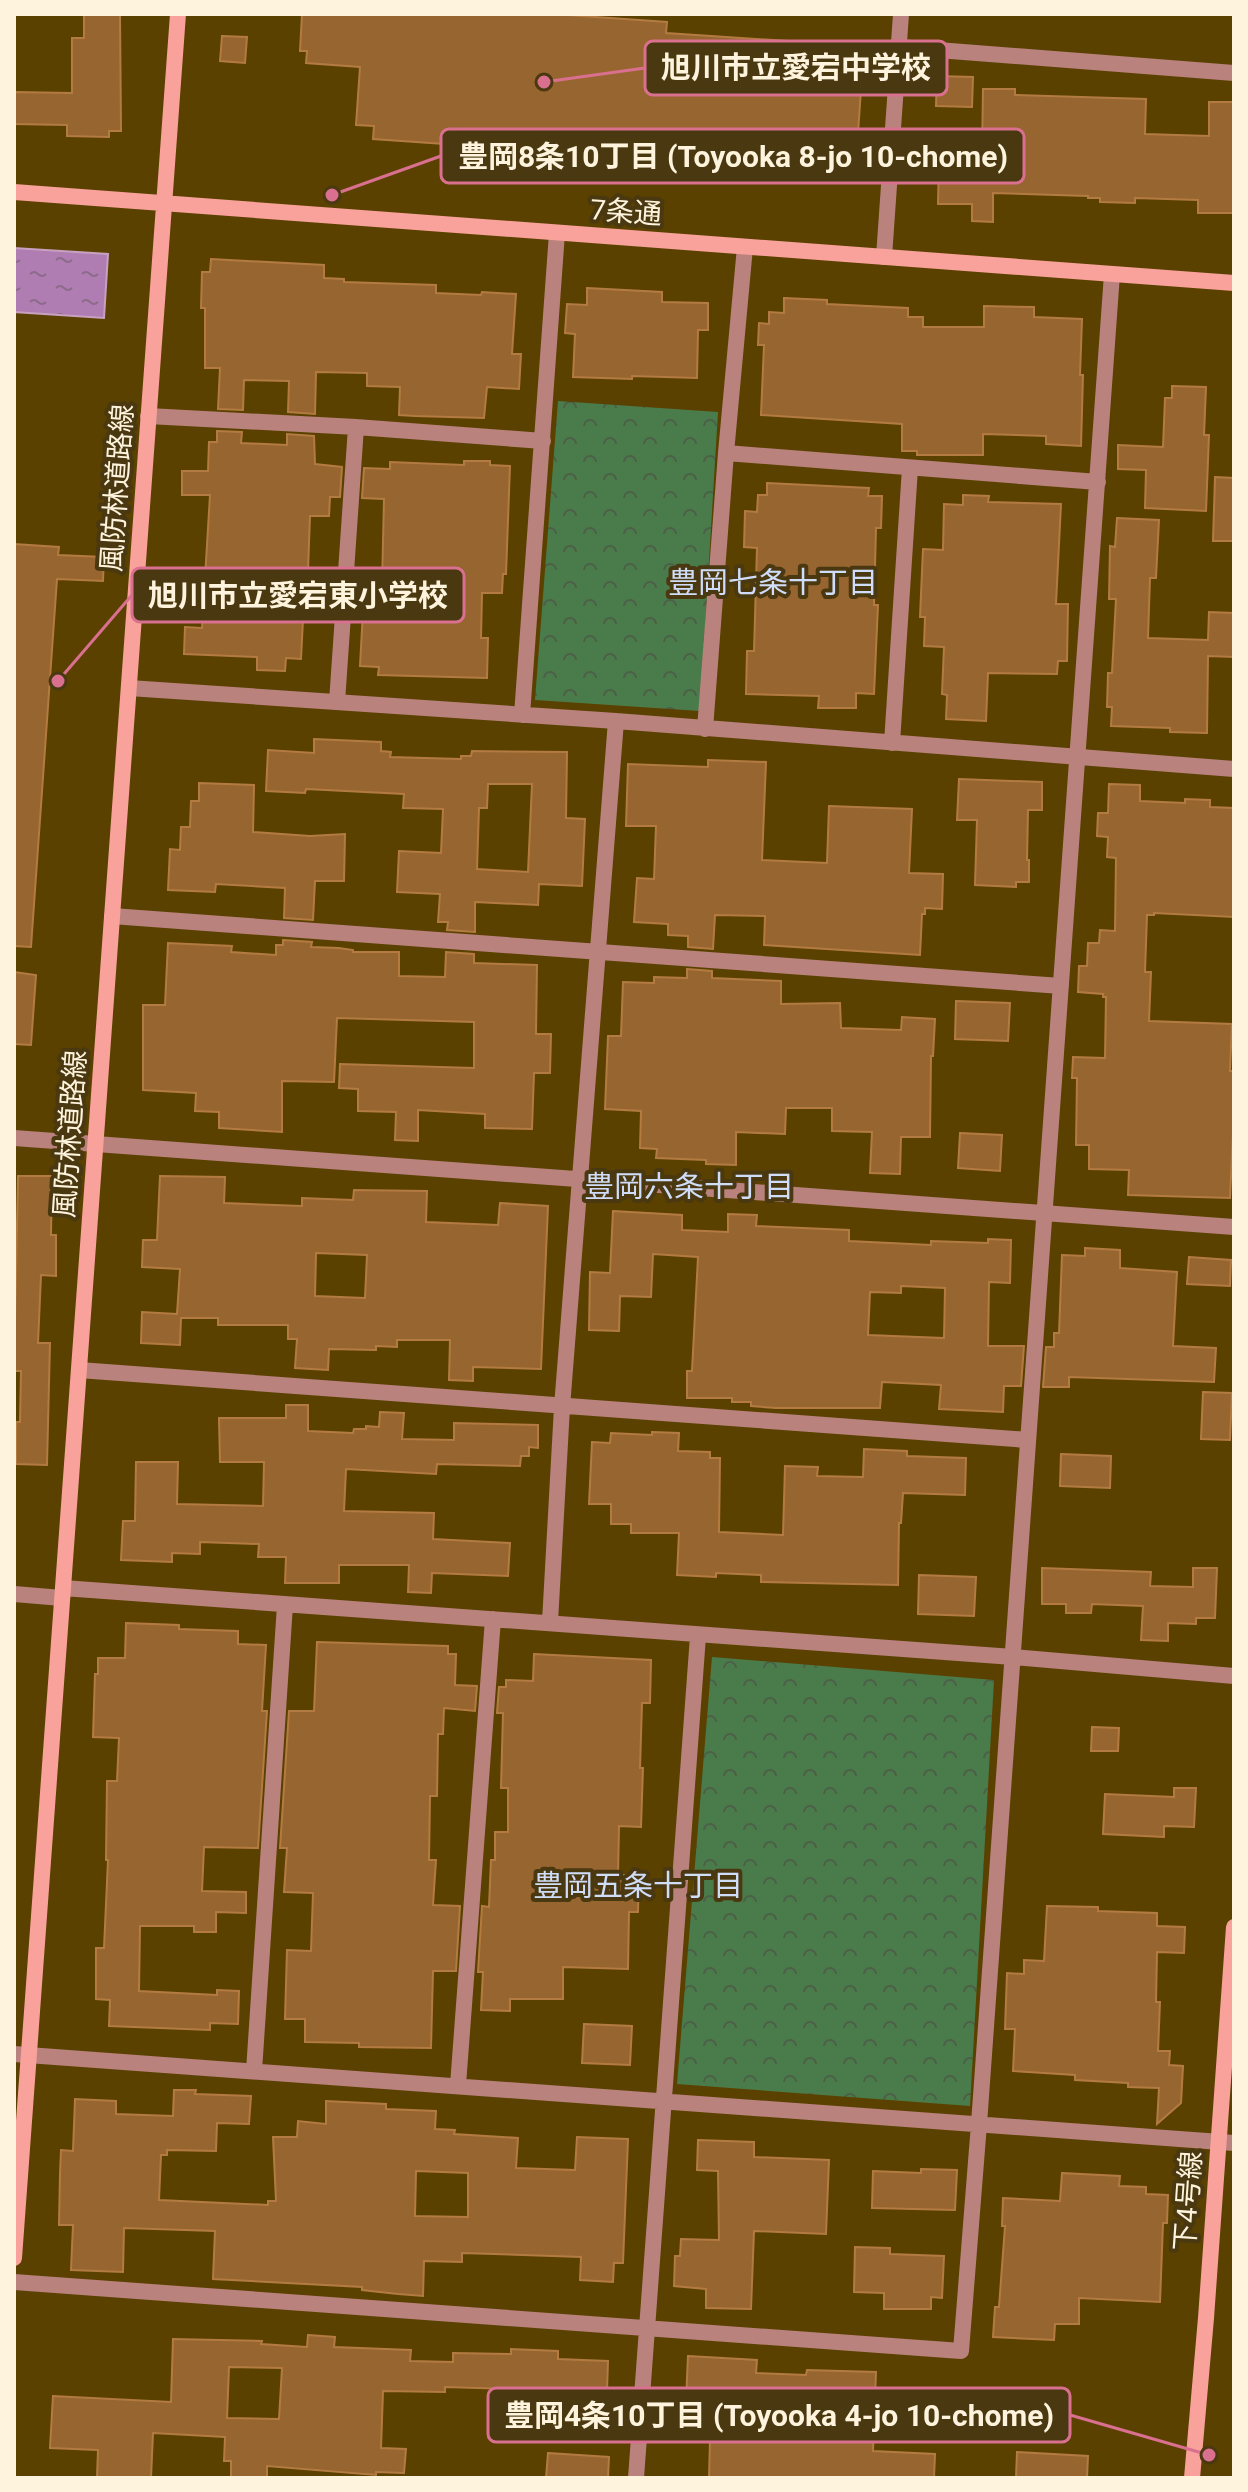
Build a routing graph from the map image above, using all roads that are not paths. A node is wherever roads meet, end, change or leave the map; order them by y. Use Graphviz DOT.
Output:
graph roads {
  1 [pos="178,14"];
  2 [pos="901,14"];
  3 [pos="899,47"];
  4 [pos="1234,73"];
  5 [pos="14,192"];
  6 [pos="164,204"];
  7 [pos="557,233"];
  8 [pos="745,247"];
  9 [pos="884,257"];
  10 [pos="1112,274"];
  11 [pos="1234,283"];
  12 [pos="148,416"];
  13 [pos="356,427"];
  14 [pos="543,441"];
  15 [pos="726,453"];
  16 [pos="910,468"];
  17 [pos="1098,482"];
  18 [pos="129,688"];
  19 [pos="337,702"];
  20 [pos="522,715"];
  21 [pos="616,721"];
  22 [pos="705,729"];
  23 [pos="892,743"];
  24 [pos="1078,757"];
  25 [pos="1234,769"];
  26 [pos="112,916"];
  27 [pos="596,950"];
  28 [pos="1061,986"];
  29 [pos="14,1138"];
  30 [pos="95,1144"];
  31 [pos="579,1181"];
  32 [pos="1045,1214"];
  33 [pos="1234,1227"];
  34 [pos="79,1370"];
  35 [pos="562,1407"];
  36 [pos="1028,1440"];
  37 [pos="62,1593"];
  38 [pos="14,1594"];
  39 [pos="285,1605"];
  40 [pos="493,1619"];
  41 [pos="550,1622"];
  42 [pos="698,1636"];
  43 [pos="1013,1657"];
  44 [pos="1234,1676"];
  45 [pos="1234,1927"];
  46 [pos="21,2055"];
  47 [pos="254,2071"];
  48 [pos="458,2085"];
  49 [pos="663,2100"];
  50 [pos="979,2124"];
  51 [pos="1226,2142"];
  52 [pos="14,2258"];
  53 [pos="14,2282"];
  54 [pos="647,2328"];
  55 [pos="636,2478"];
  56 [pos="1192,2478"];
  1 -- 6 [label="street, 風防林道路線"];
  2 -- 3 [label="street"];
  3 -- 4 [label="street"];
  3 -- 9 [label="street"];
  5 -- 6 [label="street, 7条通"];
  6 -- 7 [label="street, 7条通"];
  6 -- 12 [label="street, 風防林道路線"];
  7 -- 8 [label="street, 7条通"];
  7 -- 14 [label="street"];
  8 -- 9 [label="street, 7条通"];
  8 -- 15 [label="street"];
  9 -- 10 [label="street, 7条通"];
  10 -- 11 [label="street, 7条通"];
  10 -- 17 [label="street"];
  12 -- 13 [label="street"];
  12 -- 18 [label="street, 風防林道路線"];
  13 -- 14 [label="street"];
  13 -- 19 [label="street"];
  14 -- 20 [label="street"];
  15 -- 16 [label="street"];
  15 -- 22 [label="street"];
  16 -- 17 [label="street"];
  16 -- 23 [label="street"];
  17 -- 24 [label="street"];
  18 -- 19 [label="street"];
  18 -- 26 [label="street, 風防林道路線"];
  19 -- 20 [label="street"];
  20 -- 21 [label="street"];
  21 -- 22 [label="street"];
  21 -- 27 [label="street"];
  22 -- 23 [label="street"];
  23 -- 24 [label="street"];
  24 -- 25 [label="street"];
  24 -- 28 [label="street"];
  26 -- 27 [label="street"];
  26 -- 30 [label="street, 風防林道路線"];
  27 -- 28 [label="street"];
  27 -- 31 [label="street"];
  28 -- 32 [label="street"];
  29 -- 30 [label="street"];
  30 -- 31 [label="street"];
  30 -- 34 [label="street, 風防林道路線"];
  31 -- 32 [label="street"];
  31 -- 35 [label="street"];
  32 -- 33 [label="street"];
  32 -- 36 [label="street"];
  34 -- 35 [label="street"];
  34 -- 37 [label="street, 風防林道路線"];
  35 -- 36 [label="street"];
  35 -- 41 [label="street"];
  36 -- 43 [label="street"];
  37 -- 38 [label="street"];
  37 -- 39 [label="street"];
  37 -- 46 [label="street, 風防林道路線"];
  39 -- 40 [label="street"];
  39 -- 47 [label="street"];
  40 -- 41 [label="street"];
  40 -- 48 [label="street"];
  41 -- 42 [label="street"];
  42 -- 43 [label="street"];
  42 -- 49 [label="street"];
  43 -- 44 [label="street"];
  43 -- 50 [label="street"];
  45 -- 51 [label="street, 下4号線"];
  46 -- 47 [label="street"];
  46 -- 52 [label="street, 風防林道路線"];
  47 -- 48 [label="street"];
  48 -- 49 [label="street"];
  49 -- 50 [label="street"];
  49 -- 54 [label="street"];
  50 -- 51 [label="street"];
  50 -- 54 [label="street"];
  51 -- 56 [label="street, 下4号線"];
  53 -- 54 [label="street"];
  54 -- 55 [label="street"];
}
